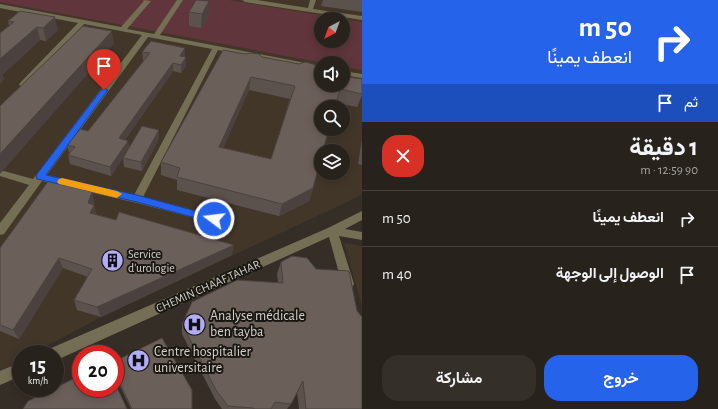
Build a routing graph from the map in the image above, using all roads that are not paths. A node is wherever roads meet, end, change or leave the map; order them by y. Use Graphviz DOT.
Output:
graph roads {
  1 [pos="146,0"];
  2 [pos="180,0"];
  3 [pos="245,0"];
  4 [pos="313,0"];
  5 [pos="0,6"];
  6 [pos="310,10"];
  7 [pos="29,12"];
  8 [pos="362,18"];
  9 [pos="22,19"];
  10 [pos="82,22"];
  11 [pos="122,30"];
  12 [pos="146,34"];
  13 [pos="156,36"];
  14 [pos="216,48"];
  15 [pos="314,67"];
  16 [pos="350,73"];
  17 [pos="362,76"];
  18 [pos="16,91"];
  19 [pos="2,173"];
  20 [pos="38,180"];
  21 [pos="137,199"];
  22 [pos="362,215"];
  23 [pos="229,224"];
  24 [pos="0,231"];
  25 [pos="332,231"];
  26 [pos="362,236"];
  27 [pos="351,297"];
  28 [pos="64,350"];
  29 [pos="12,372"];
  30 [pos="0,378"];
  1 -- 11 [label="street"];
  2 -- 13 [label="street"];
  3 -- 6 [label="street"];
  4 -- 6 [label="street"];
  5 -- 7 [label="street"];
  6 -- 8 [label="street"];
  7 -- 9 [label="street"];
  7 -- 10 [label="street"];
  10 -- 11 [label="street"];
  10 -- 18 [label="street"];
  11 -- 12 [label="street"];
  12 -- 13 [label="street"];
  12 -- 20 [label="street"];
  13 -- 14 [label="street"];
  14 -- 15 [label="street"];
  14 -- 21 [label="street"];
  16 -- 17 [label="street"];
  19 -- 20 [label="street"];
  20 -- 21 [label="street"];
  20 -- 24 [label="street"];
  21 -- 23 [label="street"];
  22 -- 25 [label="street, CHEMIN CHAAF TAHAR"];
  25 -- 26 [label="street"];
  25 -- 27 [label="street"];
  25 -- 28 [label="street, CHEMIN CHAAF TAHAR"];
  29 -- 30 [label="street"];
}
